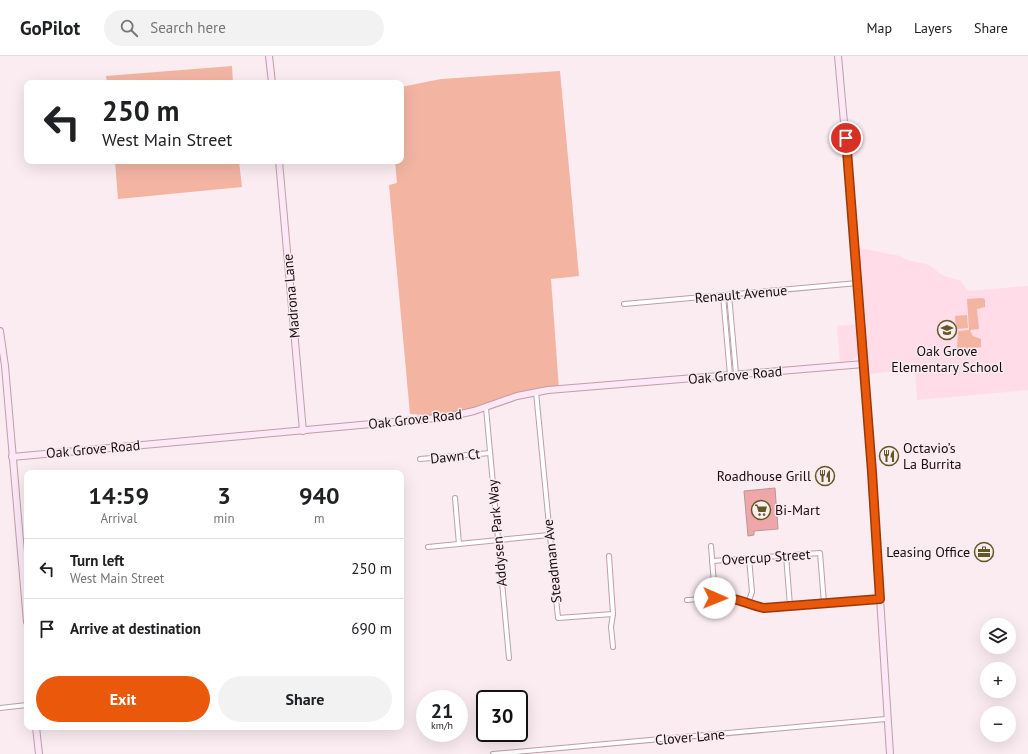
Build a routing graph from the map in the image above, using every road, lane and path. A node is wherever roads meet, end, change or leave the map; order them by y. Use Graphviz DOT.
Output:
graph roads {
  1 [pos="269,56"];
  2 [pos="838,56"];
  3 [pos="272,80"];
  4 [pos="279,164"];
  5 [pos="858,283"];
  6 [pos="729,295"];
  7 [pos="723,296"];
  8 [pos="624,304"];
  9 [pos="0,331"];
  10 [pos="864,364"];
  11 [pos="733,375"];
  12 [pos="536,392"];
  13 [pos="486,408"];
  14 [pos="303,430"];
  15 [pos="490,452"];
  16 [pos="12,456"];
  17 [pos="420,459"];
  18 [pos="455,498"];
  19 [pos="549,535"];
  20 [pos="497,540"];
  21 [pos="459,544"];
  22 [pos="711,546"];
  23 [pos="428,547"];
  24 [pos="786,555"];
  25 [pos="609,556"];
  26 [pos="749,558"];
  27 [pos="712,561"];
  28 [pos="24,563"];
  29 [pos="715,598"];
  30 [pos="880,599"];
  31 [pos="687,600"];
  32 [pos="748,603"];
  33 [pos="824,603"];
  34 [pos="790,606"];
  35 [pos="613,614"];
  36 [pos="613,647"];
  37 [pos="508,658"];
  38 [pos="24,705"];
  39 [pos="0,708"];
  40 [pos="886,719"];
  41 [pos="36,730"];
  42 [pos="39,754"];
  43 [pos="493,754"];
  44 [pos="890,754"];
  1 -- 3 [label="street"];
  2 -- 5 [label="street"];
  4 -- 14 [label="street, Madrona Lane"];
  5 -- 6 [label="street, Renault Avenue"];
  5 -- 10 [label="street"];
  6 -- 7 [label="street, Renault Avenue"];
  6 -- 11 [label="street"];
  7 -- 8 [label="street, Renault Avenue"];
  7 -- 11 [label="street"];
  9 -- 16 [label="street"];
  10 -- 11 [label="street, Oak Grove Road"];
  10 -- 30 [label="street"];
  11 -- 12 [label="street, Oak Grove Road"];
  12 -- 13 [label="street, Oak Grove Road"];
  12 -- 19 [label="street, Steadman Ave"];
  13 -- 14 [label="street, Oak Grove Road"];
  13 -- 15 [label="street, Addysen Park Way"];
  14 -- 16 [label="street, Oak Grove Road"];
  15 -- 17 [label="street, Dawn Ct"];
  15 -- 20 [label="street, Addysen Park Way"];
  16 -- 28 [label="street"];
  18 -- 21 [label="street"];
  19 -- 20 [label="street"];
  19 -- 35 [label="street, Steadman Ave"];
  20 -- 21 [label="street"];
  20 -- 37 [label="street, Addysen Park Way"];
  21 -- 23 [label="street"];
  22 -- 27 [label="street"];
  24 -- 26 [label="street, Overcup Street"];
  24 -- 33 [label="street, Overcup Street"];
  24 -- 34 [label="street"];
  25 -- 35 [label="street"];
  26 -- 27 [label="street, Overcup Street"];
  26 -- 32 [label="street"];
  27 -- 29 [label="street"];
  29 -- 31 [label="street"];
  29 -- 32 [label="street"];
  30 -- 33 [label="street"];
  30 -- 40 [label="street"];
  32 -- 34 [label="street"];
  33 -- 34 [label="street"];
  35 -- 36 [label="street"];
  38 -- 39 [label="street"];
  40 -- 43 [label="street, Clover Lane"];
  40 -- 44 [label="street"];
  41 -- 42 [label="street"];
}
